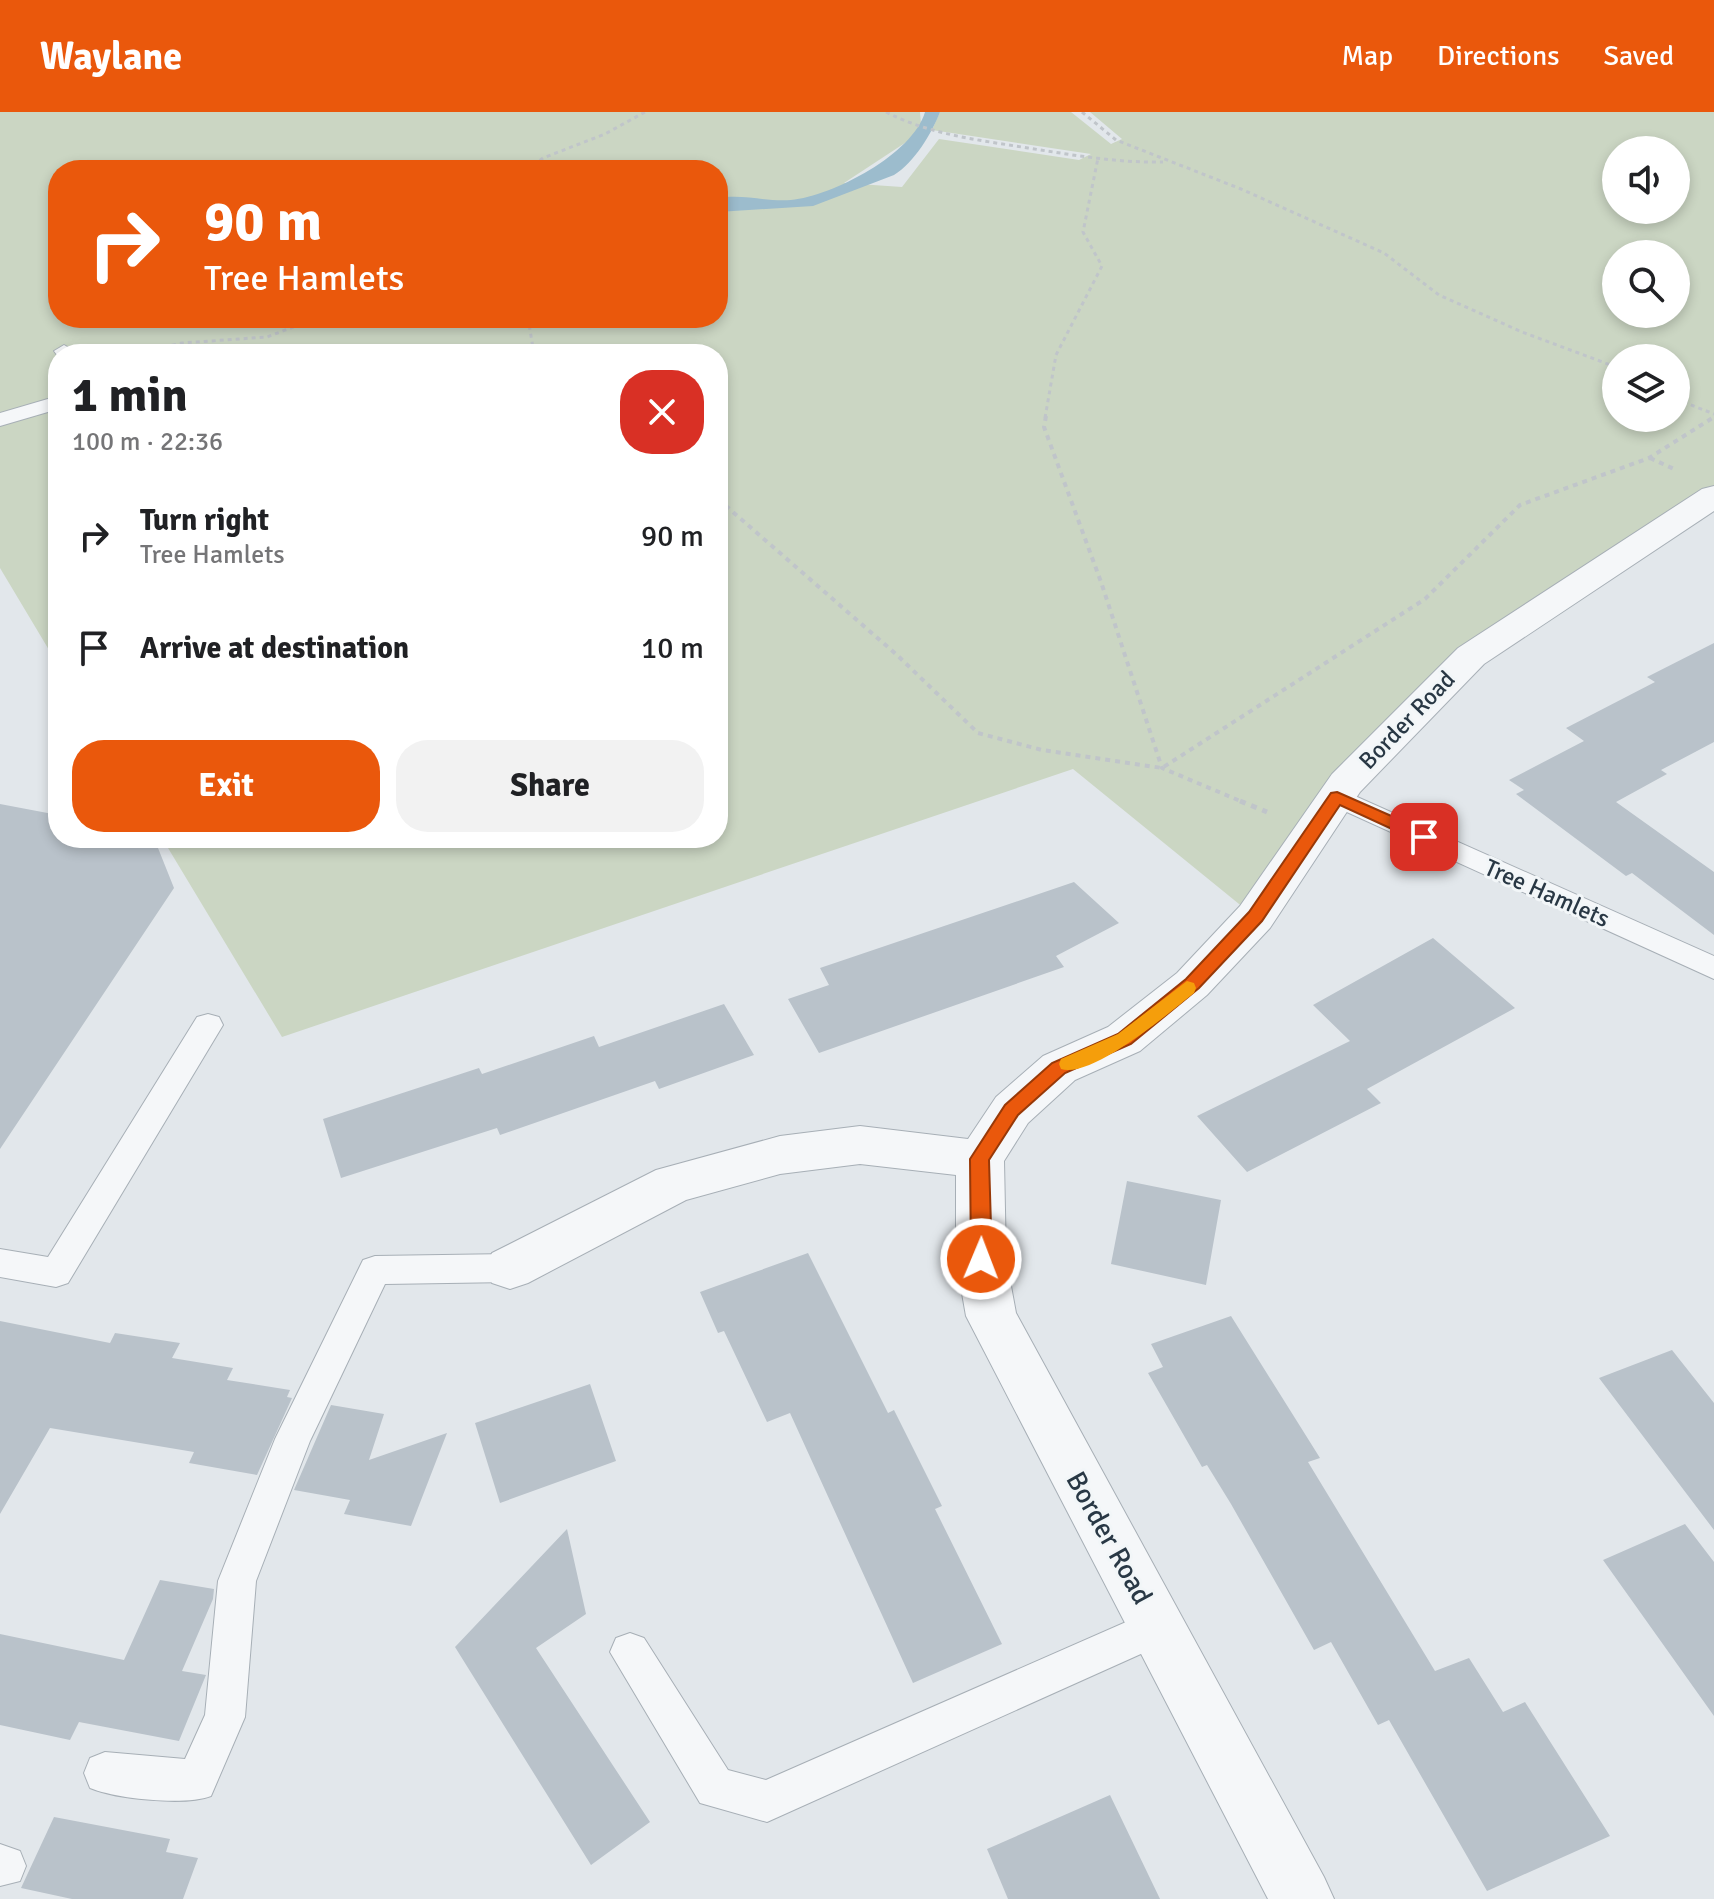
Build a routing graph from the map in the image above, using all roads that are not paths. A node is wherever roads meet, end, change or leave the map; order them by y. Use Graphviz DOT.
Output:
graph roads {
  1 [pos="48,405"];
  2 [pos="0,420"];
  3 [pos="1714,496"];
  4 [pos="1325,814"];
  5 [pos="1714,968"];
  6 [pos="208,1025"];
  7 [pos="980,1159"];
  8 [pos="0,1263"];
  9 [pos="510,1268"];
  10 [pos="1158,1627"];
  11 [pos="630,1652"];
  12 [pos="105,1773"];
  13 [pos="1302,1899"];
  1 -- 2 [label="lane"];
  3 -- 4 [label="street, Border Road"];
  4 -- 5 [label="lane, Tree Hamlets"];
  4 -- 7 [label="street, Border Road"];
  6 -- 8 [label="lane"];
  7 -- 9 [label="street"];
  7 -- 10 [label="street, Border Road"];
  9 -- 12 [label="lane"];
  10 -- 11 [label="lane"];
  10 -- 13 [label="street, Border Road"];
}
